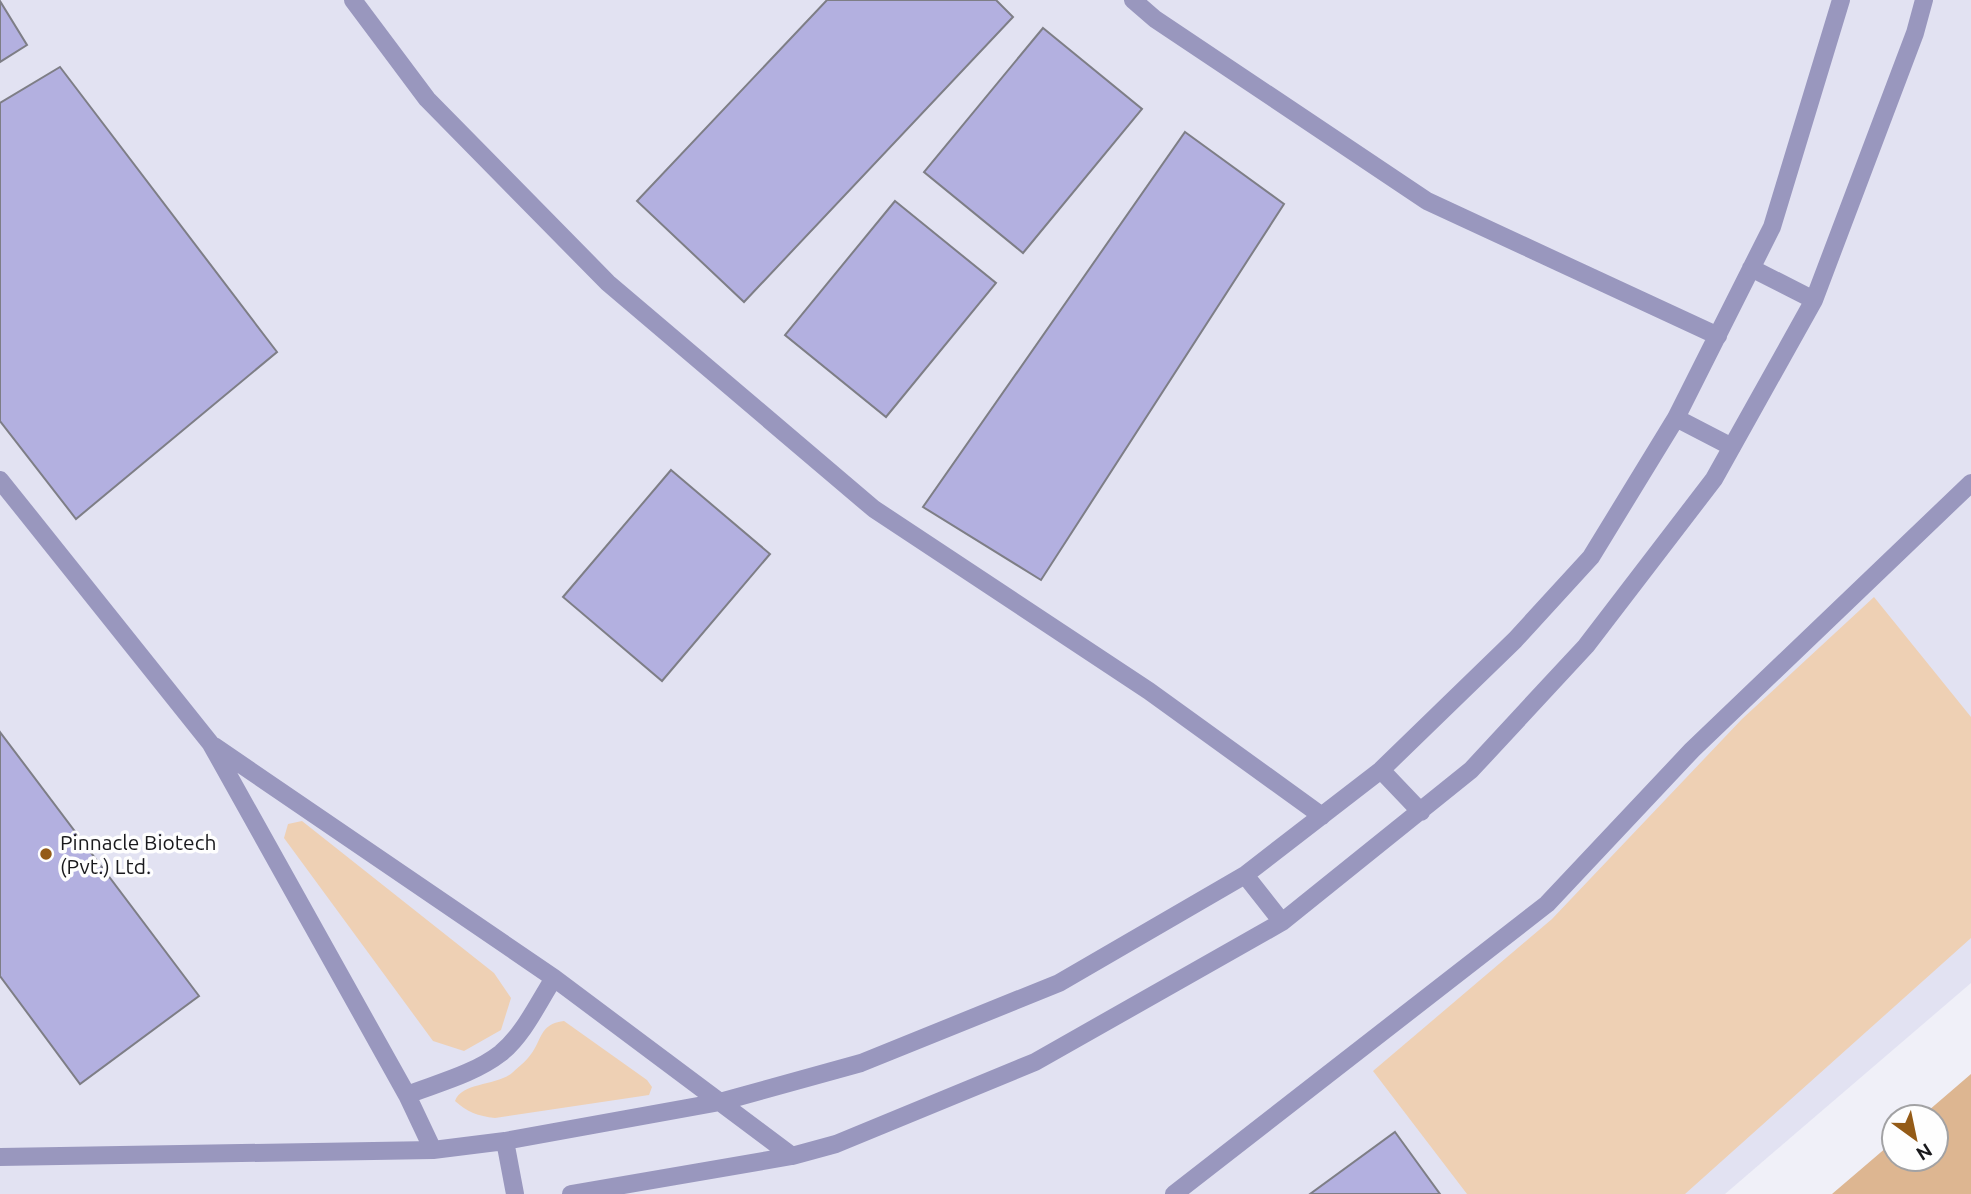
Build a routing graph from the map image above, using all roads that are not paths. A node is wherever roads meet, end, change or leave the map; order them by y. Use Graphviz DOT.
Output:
graph roads {
  1 [pos="353,0"];
  2 [pos="1133,0"];
  3 [pos="1842,0"];
  4 [pos="1924,0"];
  5 [pos="1751,268"];
  6 [pos="1814,300"];
  7 [pos="1718,336"];
  8 [pos="1676,418"];
  9 [pos="1732,447"];
  10 [pos="0,480"];
  11 [pos="1971,483"];
  12 [pos="211,744"];
  13 [pos="1381,770"];
  14 [pos="1421,812"];
  15 [pos="1322,816"];
  16 [pos="1245,875"];
  17 [pos="1282,922"];
  18 [pos="554,978"];
  19 [pos="407,1095"];
  20 [pos="720,1102"];
  21 [pos="505,1141"];
  22 [pos="433,1150"];
  23 [pos="792,1156"];
  24 [pos="0,1157"];
  25 [pos="515,1194"];
  26 [pos="570,1194"];
  27 [pos="1174,1194"];
  1 -- 15 [label="lane"];
  2 -- 7 [label="lane"];
  3 -- 5 [label="lane"];
  4 -- 6 [label="lane"];
  5 -- 6 [label="lane"];
  5 -- 7 [label="lane"];
  6 -- 9 [label="lane"];
  7 -- 8 [label="lane"];
  8 -- 9 [label="lane"];
  8 -- 13 [label="lane"];
  9 -- 14 [label="lane"];
  10 -- 12 [label="lane"];
  11 -- 27 [label="lane"];
  12 -- 18 [label="lane"];
  12 -- 19 [label="lane"];
  13 -- 14 [label="lane"];
  13 -- 15 [label="lane"];
  14 -- 17 [label="lane"];
  15 -- 16 [label="lane"];
  16 -- 17 [label="lane"];
  16 -- 20 [label="lane"];
  17 -- 23 [label="lane"];
  18 -- 19 [label="lane"];
  18 -- 20 [label="lane"];
  19 -- 22 [label="lane"];
  20 -- 21 [label="lane"];
  20 -- 23 [label="lane"];
  21 -- 22 [label="lane"];
  21 -- 25 [label="lane"];
  22 -- 24 [label="lane"];
  23 -- 26 [label="lane"];
}
